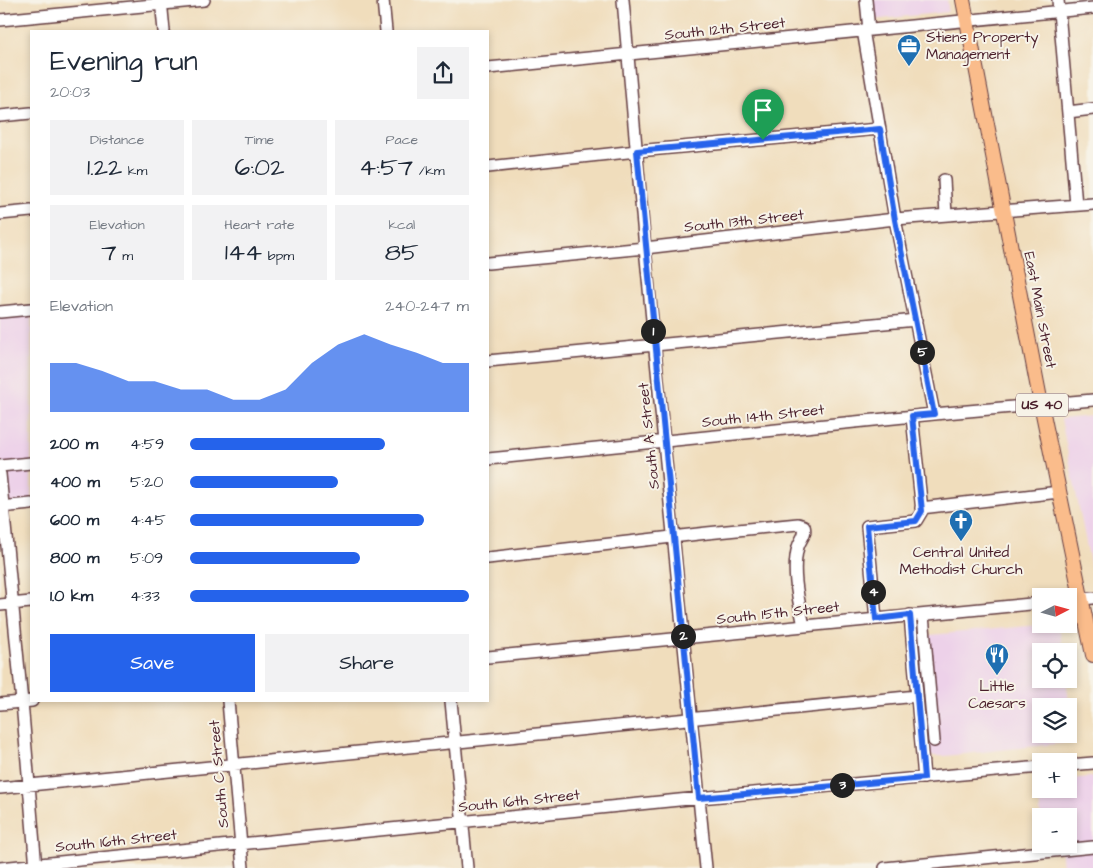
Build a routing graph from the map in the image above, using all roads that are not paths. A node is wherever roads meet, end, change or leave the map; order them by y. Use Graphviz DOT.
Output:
graph roads {
  1 [pos="204,0"];
  2 [pos="383,0"];
  3 [pos="622,0"];
  4 [pos="866,0"];
  5 [pos="962,0"];
  6 [pos="161,2"];
  7 [pos="1059,6"];
  8 [pos="1093,8"];
  9 [pos="0,20"];
  10 [pos="966,20"];
  11 [pos="164,30"];
  12 [pos="386,30"];
  13 [pos="866,30"];
  14 [pos="628,54"];
  15 [pos="489,68"];
  16 [pos="1093,109"];
  17 [pos="1068,112"];
  18 [pos="30,113"];
  19 [pos="0,116"];
  20 [pos="880,129"];
  21 [pos="637,151"];
  22 [pos="489,167"];
  23 [pos="944,180"];
  24 [pos="1093,204"];
  25 [pos="1076,205"];
  26 [pos="30,211"];
  27 [pos="1004,211"];
  28 [pos="0,214"];
  29 [pos="946,216"];
  30 [pos="895,220"];
  31 [pos="645,248"];
  32 [pos="489,263"];
  33 [pos="30,309"];
  34 [pos="0,312"];
  35 [pos="916,320"];
  36 [pos="655,345"];
  37 [pos="489,361"];
  38 [pos="1093,400"];
  39 [pos="1041,404"];
  40 [pos="934,414"];
  41 [pos="912,416"];
  42 [pos="664,441"];
  43 [pos="489,459"];
  44 [pos="30,463"];
  45 [pos="0,466"];
  46 [pos="0,474"];
  47 [pos="1059,492"];
  48 [pos="30,504"];
  49 [pos="2,507"];
  50 [pos="921,508"];
  51 [pos="674,537"];
  52 [pos="489,558"];
  53 [pos="1081,599"];
  54 [pos="30,602"];
  55 [pos="12,604"];
  56 [pos="1032,604"];
  57 [pos="0,605"];
  58 [pos="910,615"];
  59 [pos="922,615"];
  60 [pos="876,619"];
  61 [pos="804,626"];
  62 [pos="683,637"];
  63 [pos="1093,655"];
  64 [pos="489,657"];
  65 [pos="917,696"];
  66 [pos="27,702"];
  67 [pos="228,702"];
  68 [pos="451,702"];
  69 [pos="0,704"];
  70 [pos="691,719"];
  71 [pos="934,741"];
  72 [pos="455,743"];
  73 [pos="1093,763"];
  74 [pos="233,764"];
  75 [pos="1077,764"];
  76 [pos="1032,768"];
  77 [pos="924,778"];
  78 [pos="29,785"];
  79 [pos="0,788"];
  80 [pos="699,798"];
  81 [pos="463,821"];
  82 [pos="240,844"];
  83 [pos="1093,847"];
  84 [pos="36,866"];
  85 [pos="0,868"];
  86 [pos="243,868"];
  87 [pos="467,868"];
  88 [pos="706,868"];
  89 [pos="885,868"];
  1 -- 6 [label="street"];
  2 -- 12 [label="street"];
  3 -- 14 [label="street, South A Street"];
  4 -- 13 [label="street"];
  5 -- 10 [label="main road, East Main Street / US 40"];
  6 -- 9 [label="street"];
  6 -- 11 [label="street"];
  7 -- 8 [label="street, South 12th Street"];
  7 -- 10 [label="street, South 12th Street"];
  7 -- 17 [label="street"];
  10 -- 13 [label="street, South 12th Street"];
  10 -- 27 [label="main road, East Main Street / US 40"];
  13 -- 14 [label="street, South 12th Street"];
  13 -- 20 [label="street"];
  14 -- 15 [label="street, South 12th Street"];
  14 -- 21 [label="street, South A Street"];
  16 -- 17 [label="street"];
  17 -- 25 [label="street"];
  18 -- 19 [label="street"];
  20 -- 21 [label="street"];
  20 -- 30 [label="street"];
  21 -- 22 [label="street"];
  21 -- 31 [label="street, South A Street"];
  23 -- 29 [label="street"];
  24 -- 25 [label="street, South 13th Street"];
  25 -- 27 [label="street, South 13th Street"];
  26 -- 28 [label="street"];
  27 -- 29 [label="street, South 13th Street"];
  27 -- 39 [label="main road, East Main Street / US 40"];
  29 -- 30 [label="street, South 13th Street"];
  30 -- 31 [label="street, South 13th Street"];
  30 -- 35 [label="street"];
  31 -- 32 [label="street, South 13th Street"];
  31 -- 36 [label="street, South A Street"];
  33 -- 34 [label="street"];
  35 -- 36 [label="street"];
  35 -- 40 [label="street"];
  36 -- 37 [label="street"];
  36 -- 42 [label="street, South A Street"];
  38 -- 39 [label="street, South 14th Street"];
  39 -- 40 [label="street, South 14th Street"];
  39 -- 47 [label="main road, East Main Street / US 40"];
  40 -- 41 [label="street, South 14th Street"];
  41 -- 42 [label="street, South 14th Street"];
  41 -- 50 [label="street"];
  42 -- 43 [label="street, South 14th Street"];
  42 -- 51 [label="street, South A Street"];
  44 -- 45 [label="street"];
  46 -- 49 [label="street"];
  47 -- 50 [label="street"];
  47 -- 53 [label="main road, East Main Street / US 40"];
  48 -- 49 [label="street"];
  49 -- 55 [label="street"];
  50 -- 60 [label="street"];
  51 -- 52 [label="street"];
  51 -- 61 [label="street"];
  51 -- 62 [label="street, South A Street"];
  53 -- 63 [label="main road, East Main Street / US 40"];
  54 -- 55 [label="street"];
  55 -- 57 [label="street"];
  55 -- 66 [label="street"];
  56 -- 59 [label="street, South 15th Street"];
  58 -- 59 [label="street, South 15th Street"];
  58 -- 60 [label="street, South 15th Street"];
  58 -- 65 [label="street"];
  59 -- 71 [label="street"];
  60 -- 61 [label="street, South 15th Street"];
  61 -- 62 [label="street, South 15th Street"];
  62 -- 64 [label="street, South 15th Street"];
  62 -- 70 [label="street, South A Street"];
  65 -- 70 [label="street"];
  65 -- 77 [label="street"];
  66 -- 69 [label="street"];
  66 -- 78 [label="street"];
  67 -- 74 [label="street, South C Street"];
  68 -- 72 [label="street"];
  70 -- 72 [label="street"];
  70 -- 80 [label="street, South A Street"];
  72 -- 74 [label="street"];
  72 -- 81 [label="street"];
  73 -- 75 [label="street"];
  74 -- 78 [label="street"];
  74 -- 82 [label="street, South C Street"];
  76 -- 77 [label="street, South 16th Street"];
  77 -- 80 [label="street, South 16th Street"];
  78 -- 79 [label="street"];
  78 -- 84 [label="street"];
  80 -- 81 [label="street, South 16th Street"];
  80 -- 88 [label="street, South A Street"];
  81 -- 82 [label="street, South 16th Street"];
  81 -- 87 [label="street"];
  82 -- 84 [label="street, South 16th Street"];
  82 -- 86 [label="street, South C Street"];
  83 -- 89 [label="street"];
  84 -- 85 [label="street, South 16th Street"];
}
